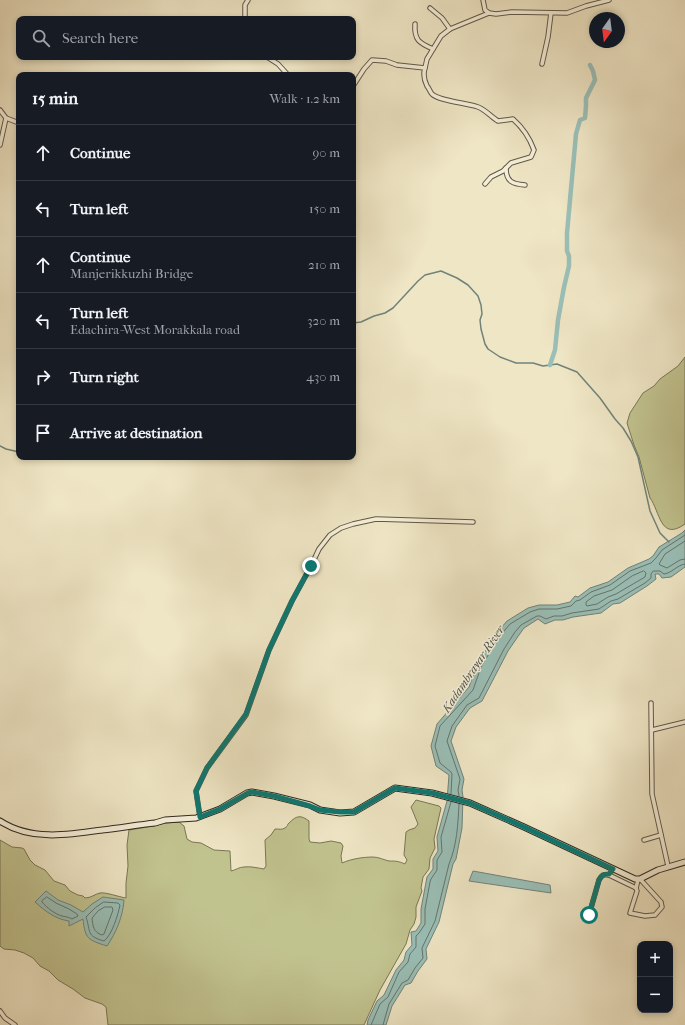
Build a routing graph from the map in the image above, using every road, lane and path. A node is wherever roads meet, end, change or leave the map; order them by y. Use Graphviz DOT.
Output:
graph roads {
  1 [pos="248,0"];
  2 [pos="483,0"];
  3 [pos="609,0"];
  4 [pos="430,8"];
  5 [pos="489,13"];
  6 [pos="551,13"];
  7 [pos="245,16"];
  8 [pos="415,24"];
  9 [pos="450,29"];
  10 [pos="433,49"];
  11 [pos="272,60"];
  12 [pos="542,64"];
  13 [pos="425,68"];
  14 [pos="285,72"];
  15 [pos="356,81"];
  16 [pos="0,110"];
  17 [pos="6,118"];
  18 [pos="16,122"];
  19 [pos="0,145"];
  20 [pos="506,168"];
  21 [pos="485,184"];
  22 [pos="525,185"];
  23 [pos="473,522"];
  24 [pos="651,703"];
  25 [pos="685,722"];
  26 [pos="652,730"];
  27 [pos="200,817"];
  28 [pos="0,821"];
  29 [pos="661,835"];
  30 [pos="644,840"];
  31 [pos="685,862"];
  32 [pos="668,866"];
  33 [pos="613,869"];
  34 [pos="609,874"];
  35 [pos="639,880"];
  36 [pos="636,888"];
  37 [pos="589,915"];
  38 [pos="0,1011"];
  39 [pos="15,1025"];
  1 -- 7 [label="street"];
  2 -- 5 [label="street"];
  3 -- 6 [label="street"];
  4 -- 9 [label="street"];
  5 -- 6 [label="street"];
  5 -- 9 [label="street"];
  6 -- 12 [label="street"];
  8 -- 10 [label="street"];
  9 -- 10 [label="street"];
  10 -- 13 [label="street"];
  11 -- 14 [label="street"];
  13 -- 15 [label="street"];
  13 -- 20 [label="street"];
  16 -- 17 [label="street"];
  17 -- 18 [label="street"];
  17 -- 19 [label="street"];
  20 -- 21 [label="street"];
  20 -- 22 [label="street"];
  23 -- 27 [label="street"];
  24 -- 26 [label="street"];
  25 -- 26 [label="street"];
  26 -- 29 [label="street"];
  27 -- 28 [label="main road"];
  27 -- 33 [label="main road"];
  29 -- 30 [label="street"];
  29 -- 32 [label="street"];
  31 -- 32 [label="main road"];
  32 -- 35 [label="main road"];
  33 -- 34 [label="street"];
  33 -- 35 [label="main road"];
  34 -- 36 [label="street"];
  34 -- 37 [label="street"];
  35 -- 36 [label="street"];
  35 -- 36 [label="street"];
  38 -- 39 [label="street"];
}
